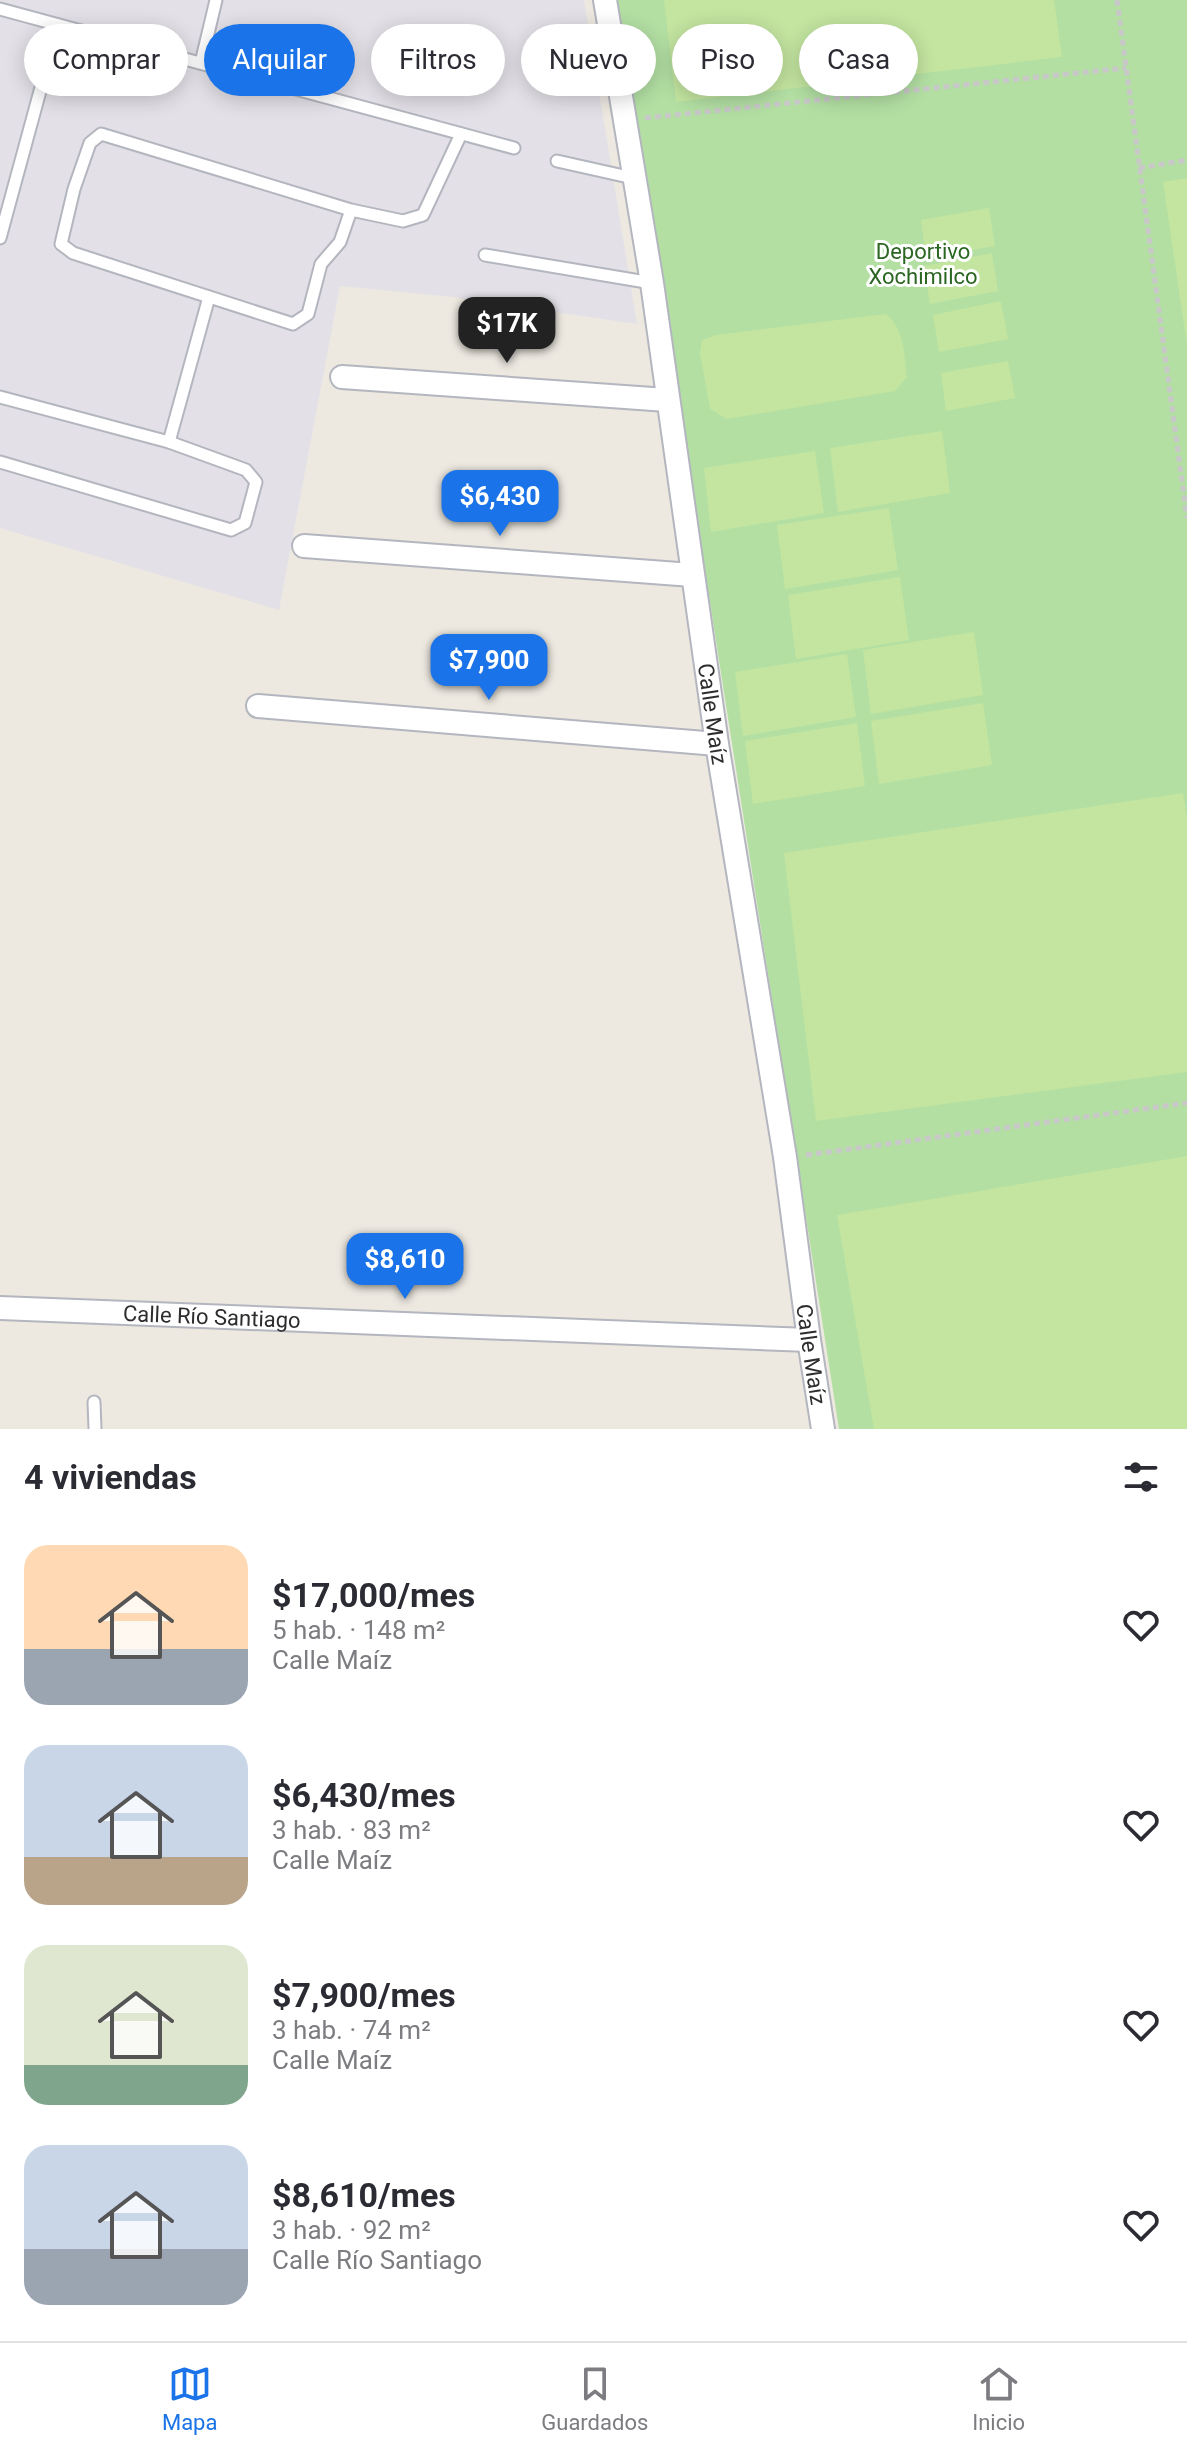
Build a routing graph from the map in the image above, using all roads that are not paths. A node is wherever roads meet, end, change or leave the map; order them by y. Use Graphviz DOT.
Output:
graph roads {
  1 [pos="216,0"];
  2 [pos="605,0"];
  3 [pos="0,9"];
  4 [pos="54,24"];
  5 [pos="188,60"];
  6 [pos="201,63"];
  7 [pos="39,96"];
  8 [pos="461,134"];
  9 [pos="514,148"];
  10 [pos="557,161"];
  11 [pos="633,178"];
  12 [pos="351,210"];
  13 [pos="0,238"];
  14 [pos="485,255"];
  15 [pos="652,283"];
  16 [pos="209,297"];
  17 [pos="342,377"];
  18 [pos="0,397"];
  19 [pos="667,400"];
  20 [pos="169,442"];
  21 [pos="0,462"];
  22 [pos="304,546"];
  23 [pos="692,575"];
  24 [pos="258,706"];
  25 [pos="717,744"];
  26 [pos="0,1308"];
  27 [pos="809,1340"];
  28 [pos="94,1402"];
  29 [pos="95,1429"];
  30 [pos="823,1429"];
  1 -- 6 [label="lane"];
  2 -- 11 [label="street, Calle Maíz"];
  3 -- 4 [label="lane"];
  5 -- 6 [label="lane"];
  6 -- 8 [label="lane"];
  7 -- 13 [label="lane"];
  8 -- 9 [label="lane"];
  8 -- 12 [label="lane"];
  10 -- 11 [label="lane"];
  11 -- 15 [label="street, Calle Maíz"];
  12 -- 16 [label="lane"];
  12 -- 16 [label="lane"];
  14 -- 15 [label="lane"];
  15 -- 19 [label="street, Calle Maíz"];
  16 -- 20 [label="lane"];
  17 -- 19 [label="street"];
  18 -- 20 [label="lane"];
  19 -- 23 [label="street, Calle Maíz"];
  20 -- 21 [label="lane"];
  22 -- 23 [label="street"];
  23 -- 25 [label="street, Calle Maíz"];
  24 -- 25 [label="street"];
  25 -- 27 [label="street, Calle Maíz"];
  26 -- 27 [label="street, Calle Río Santiago"];
  27 -- 30 [label="street, Calle Maíz"];
  28 -- 29 [label="lane"];
}
